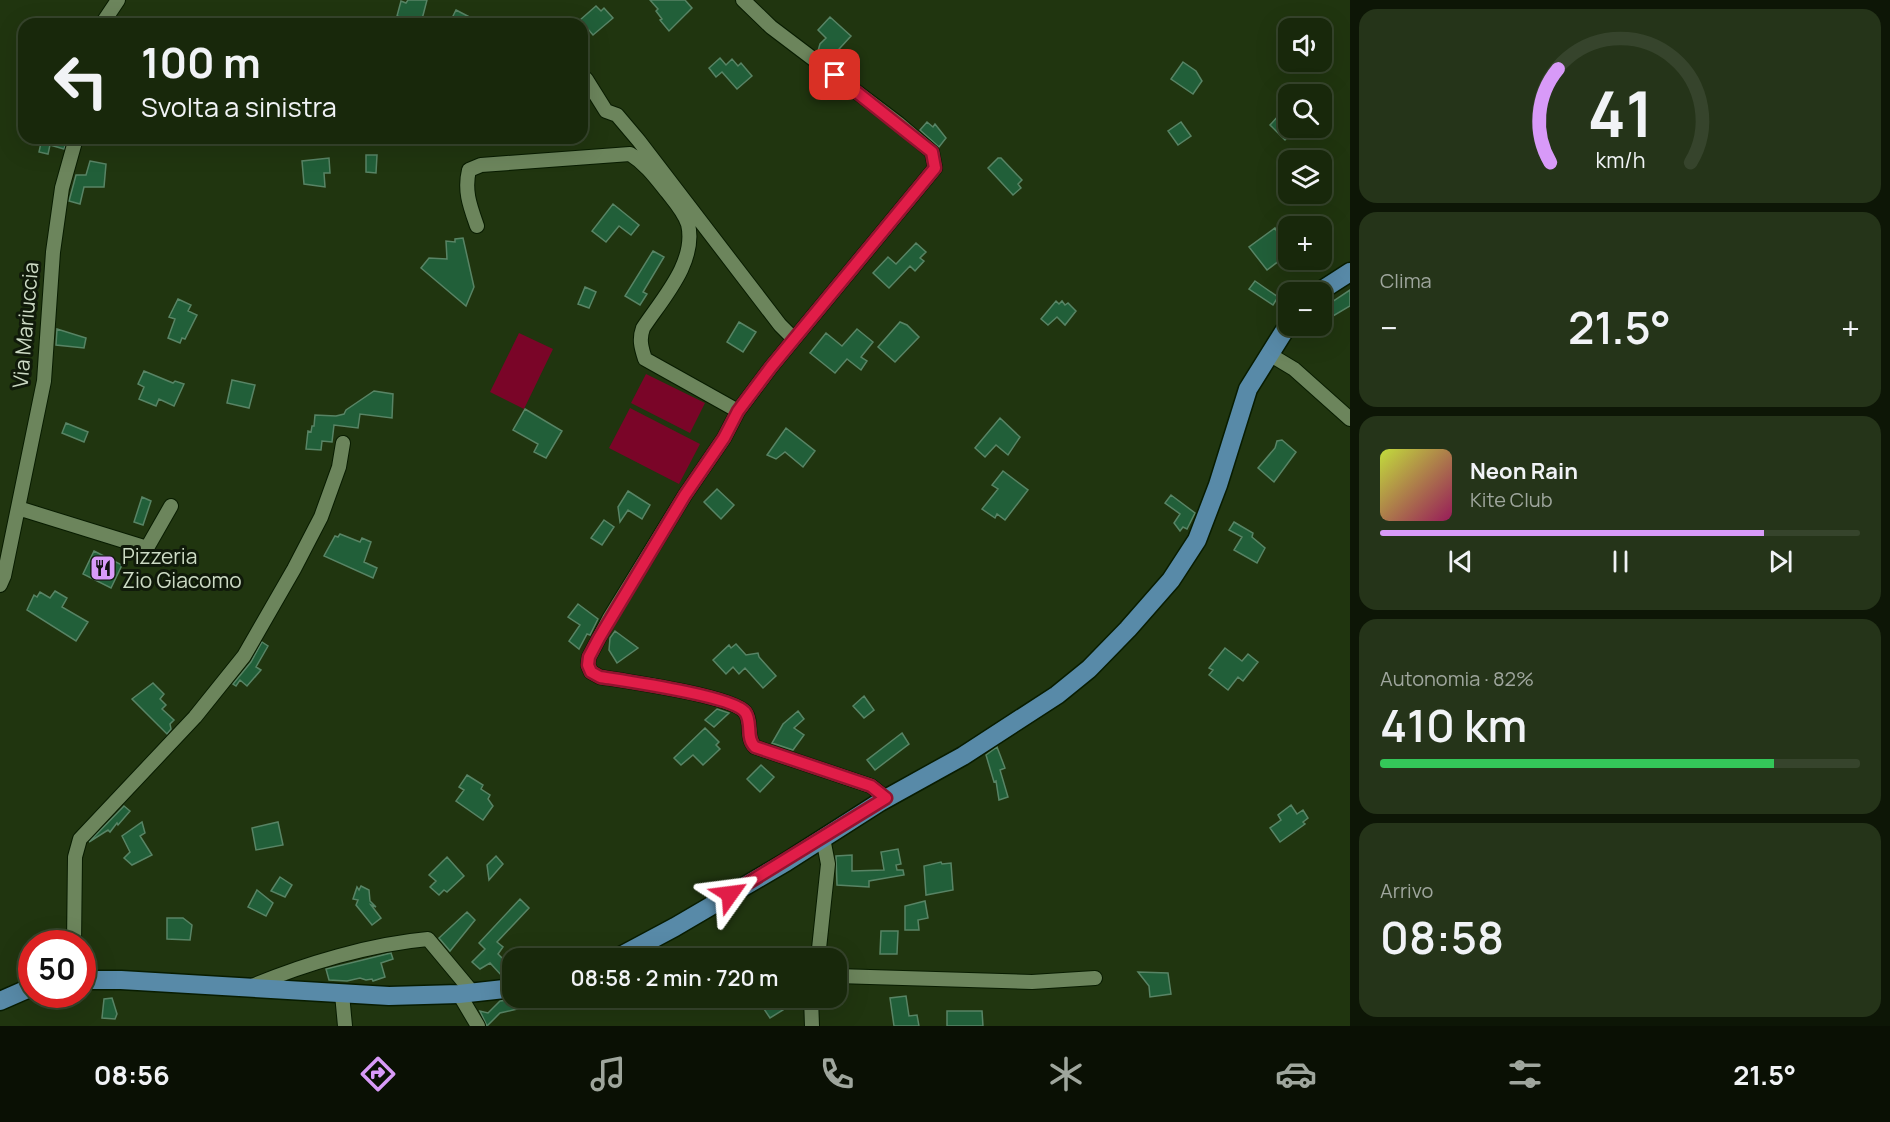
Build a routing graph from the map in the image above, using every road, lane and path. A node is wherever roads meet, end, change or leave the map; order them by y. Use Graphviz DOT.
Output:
graph roads {
  1 [pos="118,0"];
  2 [pos="743,0"];
  3 [pos="106,18"];
  4 [pos="588,82"];
  5 [pos="74,144"];
  6 [pos="477,226"];
  7 [pos="1350,272"];
  8 [pos="1332,284"];
  9 [pos="1281,336"];
  10 [pos="794,339"];
  11 [pos="1269,354"];
  12 [pos="738,411"];
  13 [pos="1350,419"];
  14 [pos="343,443"];
  15 [pos="171,506"];
  16 [pos="18,508"];
  17 [pos="0,585"];
  18 [pos="886,798"];
  19 [pos="823,838"];
  20 [pos="74,930"];
  21 [pos="636,948"];
  22 [pos="819,948"];
  23 [pos="847,976"];
  24 [pos="1095,978"];
  25 [pos="96,980"];
  26 [pos="247,988"];
  27 [pos="502,989"];
  28 [pos="18,993"];
  29 [pos="342,994"];
  30 [pos="466,994"];
  31 [pos="0,1001"];
  32 [pos="811,1008"];
  33 [pos="345,1026"];
  34 [pos="478,1026"];
  35 [pos="812,1026"];
  1 -- 3 [label="street"];
  2 -- 10 [label="street"];
  4 -- 10 [label="street"];
  5 -- 16 [label="street, Via Mariuccia"];
  6 -- 12 [label="street"];
  7 -- 8 [label="main road"];
  9 -- 11 [label="main road"];
  10 -- 12 [label="street"];
  11 -- 13 [label="street"];
  11 -- 18 [label="main road"];
  12 -- 18 [label="street"];
  14 -- 20 [label="street"];
  15 -- 16 [label="street"];
  16 -- 17 [label="street, Via Mariuccia"];
  18 -- 19 [label="main road"];
  19 -- 21 [label="main road"];
  19 -- 22 [label="street"];
  23 -- 24 [label="street"];
  25 -- 26 [label="main road"];
  26 -- 29 [label="main road"];
  26 -- 30 [label="street"];
  27 -- 30 [label="main road"];
  28 -- 31 [label="main road"];
  29 -- 30 [label="main road"];
  29 -- 33 [label="street"];
  30 -- 34 [label="street"];
  32 -- 35 [label="street"];
}
